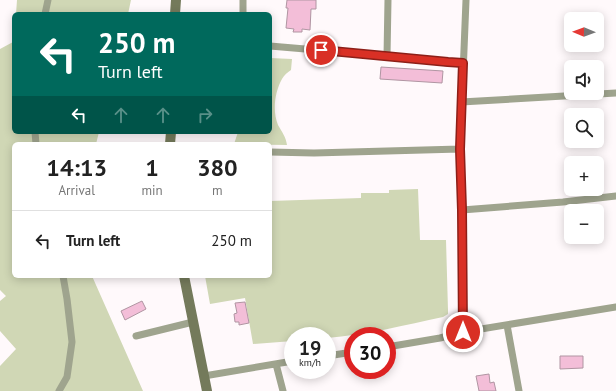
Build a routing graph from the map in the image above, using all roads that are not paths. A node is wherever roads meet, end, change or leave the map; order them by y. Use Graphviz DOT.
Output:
graph roads {
  1 [pos="48,0"];
  2 [pos="176,0"];
  3 [pos="243,0"];
  4 [pos="388,0"];
  5 [pos="466,0"];
  6 [pos="45,12"];
  7 [pos="175,12"];
  8 [pos="243,12"];
  9 [pos="272,46"];
  10 [pos="387,56"];
  11 [pos="463,63"];
  12 [pos="616,93"];
  13 [pos="461,102"];
  14 [pos="460,149"];
  15 [pos="272,152"];
  16 [pos="616,196"];
  17 [pos="462,210"];
  18 [pos="63,278"];
  19 [pos="184,278"];
  20 [pos="616,308"];
  21 [pos="193,322"];
  22 [pos="507,325"];
  23 [pos="463,332"];
  24 [pos="136,336"];
  25 [pos="396,345"];
  26 [pos="284,363"];
  27 [pos="276,364"];
  28 [pos="204,376"];
  29 [pos="59,391"];
  30 [pos="207,391"];
  31 [pos="283,391"];
  32 [pos="519,391"];
  1 -- 6 [label="street"];
  2 -- 7 [label="street"];
  3 -- 8 [label="street"];
  4 -- 10 [label="street"];
  5 -- 11 [label="street"];
  9 -- 10 [label="street"];
  10 -- 11 [label="street"];
  11 -- 13 [label="street"];
  12 -- 13 [label="street"];
  13 -- 14 [label="street"];
  14 -- 15 [label="street"];
  14 -- 17 [label="street"];
  16 -- 17 [label="street"];
  17 -- 23 [label="street"];
  18 -- 29 [label="street"];
  19 -- 21 [label="street"];
  20 -- 22 [label="street"];
  21 -- 24 [label="street"];
  21 -- 28 [label="street"];
  22 -- 23 [label="street"];
  22 -- 32 [label="street"];
  23 -- 25 [label="street"];
  26 -- 27 [label="street"];
  27 -- 28 [label="street"];
  27 -- 31 [label="street"];
  28 -- 30 [label="street"];
}
